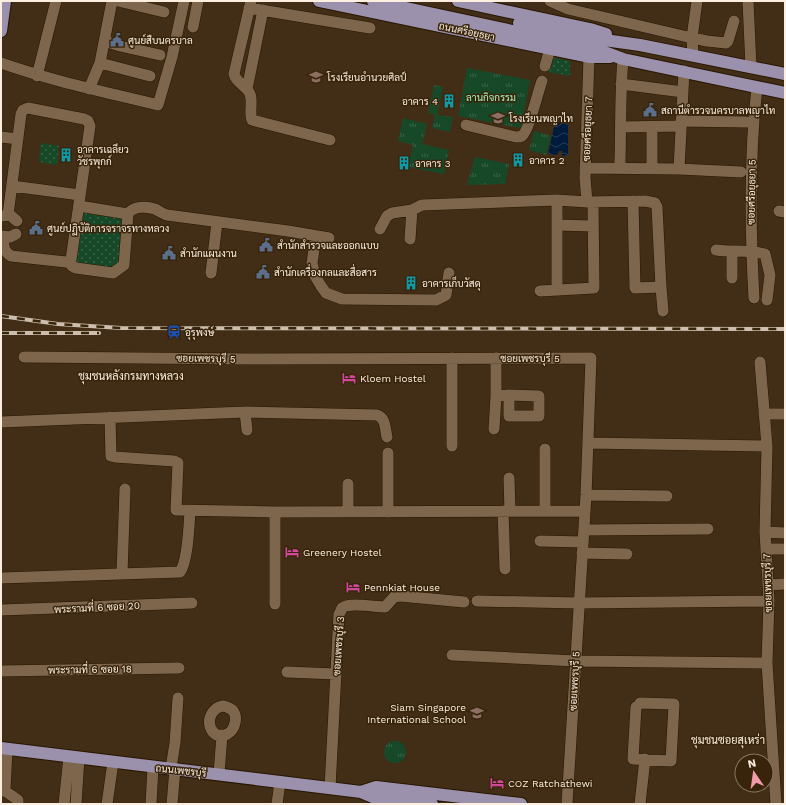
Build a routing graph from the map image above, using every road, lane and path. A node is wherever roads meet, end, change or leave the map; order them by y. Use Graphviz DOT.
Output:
graph roads {
  1 [pos="5,1"];
  2 [pos="56,1"];
  3 [pos="112,1"];
  4 [pos="118,1"];
  5 [pos="184,1"];
  6 [pos="198,1"];
  7 [pos="319,1"];
  8 [pos="373,1"];
  9 [pos="412,1"];
  10 [pos="458,1"];
  11 [pos="550,1"];
  12 [pos="698,1"];
  13 [pos="748,1"];
  14 [pos="471,2"];
  15 [pos="250,4"];
  16 [pos="263,10"];
  17 [pos="164,12"];
  18 [pos="734,21"];
  19 [pos="193,27"];
  20 [pos="370,28"];
  21 [pos="1,31"];
  22 [pos="692,38"];
  23 [pos="105,41"];
  24 [pos="621,42"];
  25 [pos="550,49"];
  26 [pos="160,55"];
  27 [pos="693,55"];
  28 [pos="589,57"];
  29 [pos="619,58"];
  30 [pos="1,63"];
  31 [pos="100,63"];
  32 [pos="545,66"];
  33 [pos="751,67"];
  34 [pos="684,72"];
  35 [pos="785,74"];
  36 [pos="37,76"];
  37 [pos="150,76"];
  38 [pos="542,81"];
  39 [pos="621,84"];
  40 [pos="757,87"];
  41 [pos="89,89"];
  42 [pos="247,90"];
  43 [pos="683,92"];
  44 [pos="785,93"];
  45 [pos="746,122"];
  46 [pos="681,124"];
  47 [pos="466,125"];
  48 [pos="621,127"];
  49 [pos="652,127"];
  50 [pos="1,137"];
  51 [pos="18,139"];
  52 [pos="330,140"];
  53 [pos="620,162"];
  54 [pos="652,164"];
  55 [pos="585,168"];
  56 [pos="680,169"];
  57 [pos="741,172"];
  58 [pos="12,186"];
  59 [pos="558,200"];
  60 [pos="79,201"];
  61 [pos="633,201"];
  62 [pos="590,202"];
  63 [pos="412,210"];
  64 [pos="128,214"];
  65 [pos="9,218"];
  66 [pos="217,222"];
  67 [pos="557,225"];
  68 [pos="593,226"];
  69 [pos="380,230"];
  70 [pos="16,234"];
  71 [pos="2,236"];
  72 [pos="316,236"];
  73 [pos="329,238"];
  74 [pos="410,239"];
  75 [pos="716,250"];
  76 [pos="751,251"];
  77 [pos="732,252"];
  78 [pos="69,262"];
  79 [pos="211,273"];
  80 [pos="449,273"];
  81 [pos="732,278"];
  82 [pos="661,288"];
  83 [pos="557,290"];
  84 [pos="540,291"];
  85 [pos="754,298"];
  86 [pos="767,300"];
  87 [pos="664,311"];
  88 [pos="24,357"];
  89 [pos="452,358"];
  90 [pos="496,358"];
  91 [pos="760,362"];
  92 [pos="509,395"];
  93 [pos="496,396"];
  94 [pos="245,412"];
  95 [pos="764,414"];
  96 [pos="785,414"];
  97 [pos="110,417"];
  98 [pos="1,422"];
  99 [pos="494,429"];
  100 [pos="246,430"];
  101 [pos="387,437"];
  102 [pos="589,443"];
  103 [pos="452,446"];
  104 [pos="767,446"];
  105 [pos="545,449"];
  106 [pos="388,453"];
  107 [pos="509,478"];
  108 [pos="348,484"];
  109 [pos="125,489"];
  110 [pos="586,495"];
  111 [pos="667,496"];
  112 [pos="190,511"];
  113 [pos="507,511"];
  114 [pos="545,511"];
  115 [pos="585,511"];
  116 [pos="275,512"];
  117 [pos="348,512"];
  118 [pos="388,512"];
  119 [pos="708,529"];
  120 [pos="584,530"];
  121 [pos="765,532"];
  122 [pos="785,533"];
  123 [pos="540,541"];
  124 [pos="583,548"];
  125 [pos="766,549"];
  126 [pos="785,549"];
  127 [pos="627,554"];
  128 [pos="504,569"];
  129 [pos="122,573"];
  130 [pos="1,578"];
  131 [pos="785,584"];
  132 [pos="768,585"];
  133 [pos="477,601"];
  134 [pos="769,601"];
  135 [pos="464,602"];
  136 [pos="192,603"];
  137 [pos="579,603"];
  138 [pos="275,604"];
  139 [pos="1,610"];
  140 [pos="452,655"];
  141 [pos="576,661"];
  142 [pos="767,663"];
  143 [pos="179,668"];
  144 [pos="1,671"];
  145 [pos="287,672"];
  146 [pos="336,674"];
  147 [pos="178,698"];
  148 [pos="222,735"];
  149 [pos="4,748"];
  150 [pos="74,757"];
  151 [pos="645,759"];
  152 [pos="113,762"];
  153 [pos="154,767"];
  154 [pos="173,769"];
  155 [pos="219,774"];
  156 [pos="280,782"];
  157 [pos="330,788"];
  158 [pos="3,791"];
  159 [pos="360,798"];
  160 [pos="18,804"];
  161 [pos="64,804"];
  162 [pos="76,804"];
  163 [pos="107,804"];
  164 [pos="151,804"];
  165 [pos="172,804"];
  166 [pos="277,804"];
  167 [pos="432,804"];
  168 [pos="521,804"];
  169 [pos="567,804"];
  170 [pos="640,804"];
  171 [pos="776,804"];
  1 -- 21 [label="main road"];
  2 -- 36 [label="street"];
  3 -- 23 [label="street"];
  4 -- 17 [label="street"];
  5 -- 41 [label="street"];
  6 -- 19 [label="street"];
  7 -- 25 [label="main road, ถนนศรีอยุธยา"];
  8 -- 29 [label="main road, ถนนศรีอยุธยา"];
  9 -- 24 [label="main road, ถนนศรีอยุธยา"];
  10 -- 14 [label="main road, ถนนศรีอยุธยา"];
  11 -- 22 [label="street"];
  12 -- 22 [label="street"];
  13 -- 33 [label="street"];
  14 -- 24 [label="main road, ถนนศรีอยุธยา"];
  15 -- 16 [label="street"];
  15 -- 42 [label="street"];
  16 -- 20 [label="street"];
  16 -- 42 [label="street"];
  18 -- 22 [label="street"];
  22 -- 27 [label="street"];
  23 -- 26 [label="street"];
  23 -- 31 [label="street"];
  24 -- 27 [label="main road, ถนนศรีอยุธยา"];
  25 -- 28 [label="main road, ถนนศรีอยุธยา"];
  25 -- 32 [label="street"];
  27 -- 33 [label="main road, ถนนศรีอยุธยา"];
  28 -- 29 [label="main road, ถนนศรีอยุธยา"];
  28 -- 55 [label="street, ซอยศรีอยุธยา 7"];
  29 -- 34 [label="main road, ถนนศรีอยุธยา"];
  29 -- 39 [label="street"];
  30 -- 36 [label="street"];
  31 -- 37 [label="street"];
  31 -- 41 [label="street"];
  33 -- 35 [label="main road, ถนนศรีอยุธยา"];
  34 -- 40 [label="main road, ถนนศรีอยุธยา"];
  34 -- 43 [label="street"];
  36 -- 41 [label="street"];
  38 -- 47 [label="street"];
  39 -- 43 [label="street"];
  39 -- 48 [label="street"];
  40 -- 44 [label="main road, ถนนศรีอยุธยา"];
  40 -- 76 [label="street, ซอยศรีอยุธยา 5"];
  42 -- 52 [label="street"];
  43 -- 46 [label="street"];
  45 -- 46 [label="street"];
  46 -- 49 [label="street"];
  46 -- 56 [label="street"];
  48 -- 49 [label="street"];
  48 -- 53 [label="street"];
  49 -- 54 [label="street"];
  50 -- 51 [label="street"];
  51 -- 58 [label="street"];
  51 -- 60 [label="street"];
  55 -- 56 [label="street"];
  55 -- 62 [label="street, ซอยศรีอยุธยา 7"];
  56 -- 57 [label="street"];
  58 -- 60 [label="street"];
  58 -- 65 [label="street"];
  59 -- 62 [label="street"];
  59 -- 63 [label="street"];
  59 -- 67 [label="street"];
  60 -- 64 [label="street"];
  60 -- 78 [label="street"];
  61 -- 62 [label="street"];
  61 -- 82 [label="street"];
  61 -- 82 [label="street"];
  62 -- 68 [label="street, ซอยศรีอยุธยา 7"];
  63 -- 69 [label="street"];
  63 -- 74 [label="street"];
  64 -- 66 [label="street"];
  64 -- 78 [label="street"];
  66 -- 72 [label="street"];
  66 -- 79 [label="street"];
  67 -- 68 [label="street"];
  67 -- 83 [label="street"];
  68 -- 83 [label="street, ซอยศรีอยุธยา 7"];
  70 -- 71 [label="street"];
  71 -- 78 [label="street"];
  72 -- 73 [label="street"];
  72 -- 80 [label="street"];
  75 -- 77 [label="street"];
  76 -- 77 [label="street"];
  76 -- 85 [label="street, ซอยศรีอยุธยา 5"];
  76 -- 86 [label="street"];
  77 -- 81 [label="street"];
  82 -- 87 [label="street"];
  83 -- 84 [label="street"];
  88 -- 89 [label="street, ซอยเพชรบุรี 5"];
  89 -- 90 [label="street, ซอยเพชรบุรี 5"];
  89 -- 103 [label="street"];
  90 -- 93 [label="street"];
  90 -- 102 [label="street, ซอยเพชรบุรี 5"];
  91 -- 95 [label="street, ซอยเพชรบุรี 7"];
  92 -- 93 [label="street"];
  93 -- 99 [label="street"];
  94 -- 97 [label="street"];
  94 -- 100 [label="street"];
  94 -- 101 [label="street"];
  95 -- 96 [label="street"];
  95 -- 104 [label="street, ซอยเพชรบุรี 7"];
  97 -- 98 [label="street"];
  97 -- 112 [label="street"];
  102 -- 104 [label="street"];
  102 -- 110 [label="street, ซอยเพชรบุรี 5"];
  104 -- 121 [label="street, ซอยเพชรบุรี 7"];
  105 -- 114 [label="street"];
  106 -- 118 [label="street"];
  107 -- 113 [label="street"];
  108 -- 117 [label="street"];
  109 -- 129 [label="street"];
  110 -- 111 [label="street"];
  110 -- 115 [label="street, ซอยเพชรบุรี 5"];
  112 -- 116 [label="street"];
  112 -- 129 [label="street"];
  113 -- 114 [label="street"];
  113 -- 118 [label="street"];
  113 -- 128 [label="street"];
  114 -- 115 [label="street"];
  115 -- 120 [label="street, ซอยเพชรบุรี 5"];
  116 -- 117 [label="street"];
  116 -- 138 [label="street"];
  117 -- 118 [label="street"];
  119 -- 120 [label="street"];
  120 -- 124 [label="street, ซอยเพชรบุรี 5"];
  121 -- 122 [label="street"];
  121 -- 125 [label="street, ซอยเพชรบุรี 7"];
  123 -- 124 [label="street"];
  124 -- 127 [label="street"];
  124 -- 137 [label="street, ซอยเพชรบุรี 5"];
  125 -- 126 [label="street"];
  125 -- 132 [label="street, ซอยเพชรบุรี 7"];
  129 -- 130 [label="street"];
  131 -- 132 [label="street"];
  132 -- 134 [label="street, ซอยเพชรบุรี 7"];
  133 -- 137 [label="street"];
  134 -- 137 [label="street"];
  134 -- 142 [label="street, ซอยเพชรบุรี 7"];
  135 -- 146 [label="street, ซอยเพชรบุรี 3"];
  136 -- 139 [label="street, พระรามที่ 6 ซอย 20"];
  137 -- 141 [label="street, ซอยเพชรบุรี 5"];
  140 -- 141 [label="street"];
  141 -- 142 [label="street"];
  141 -- 169 [label="street, ซอยเพชรบุรี 5"];
  142 -- 171 [label="street, ซอยเพชรบุรี 7"];
  143 -- 144 [label="street, พระรามที่ 6 ซอย 18"];
  145 -- 146 [label="street"];
  146 -- 157 [label="street, ซอยเพชรบุรี 3"];
  147 -- 154 [label="street"];
  148 -- 155 [label="street"];
  149 -- 150 [label="main road, ถนนเพชรบุรี"];
  149 -- 158 [label="street"];
  150 -- 152 [label="main road, ถนนเพชรบุรี"];
  150 -- 161 [label="street"];
  150 -- 162 [label="street"];
  151 -- 151 [label="street"];
  151 -- 170 [label="street"];
  152 -- 153 [label="main road, ถนนเพชรบุรี"];
  152 -- 163 [label="street"];
  153 -- 154 [label="main road, ถนนเพชรบุรี"];
  153 -- 164 [label="street"];
  154 -- 155 [label="main road, ถนนเพชรบุรี"];
  154 -- 165 [label="street"];
  155 -- 156 [label="main road, ถนนเพชรบุรี"];
  156 -- 157 [label="main road, ถนนเพชรบุรี"];
  156 -- 166 [label="street"];
  157 -- 159 [label="main road, ถนนเพชรบุรี"];
  158 -- 160 [label="street"];
  159 -- 167 [label="main road, ถนนเพชรบุรี"];
  159 -- 168 [label="main road, ถนนเพชรบุรี"];
}
